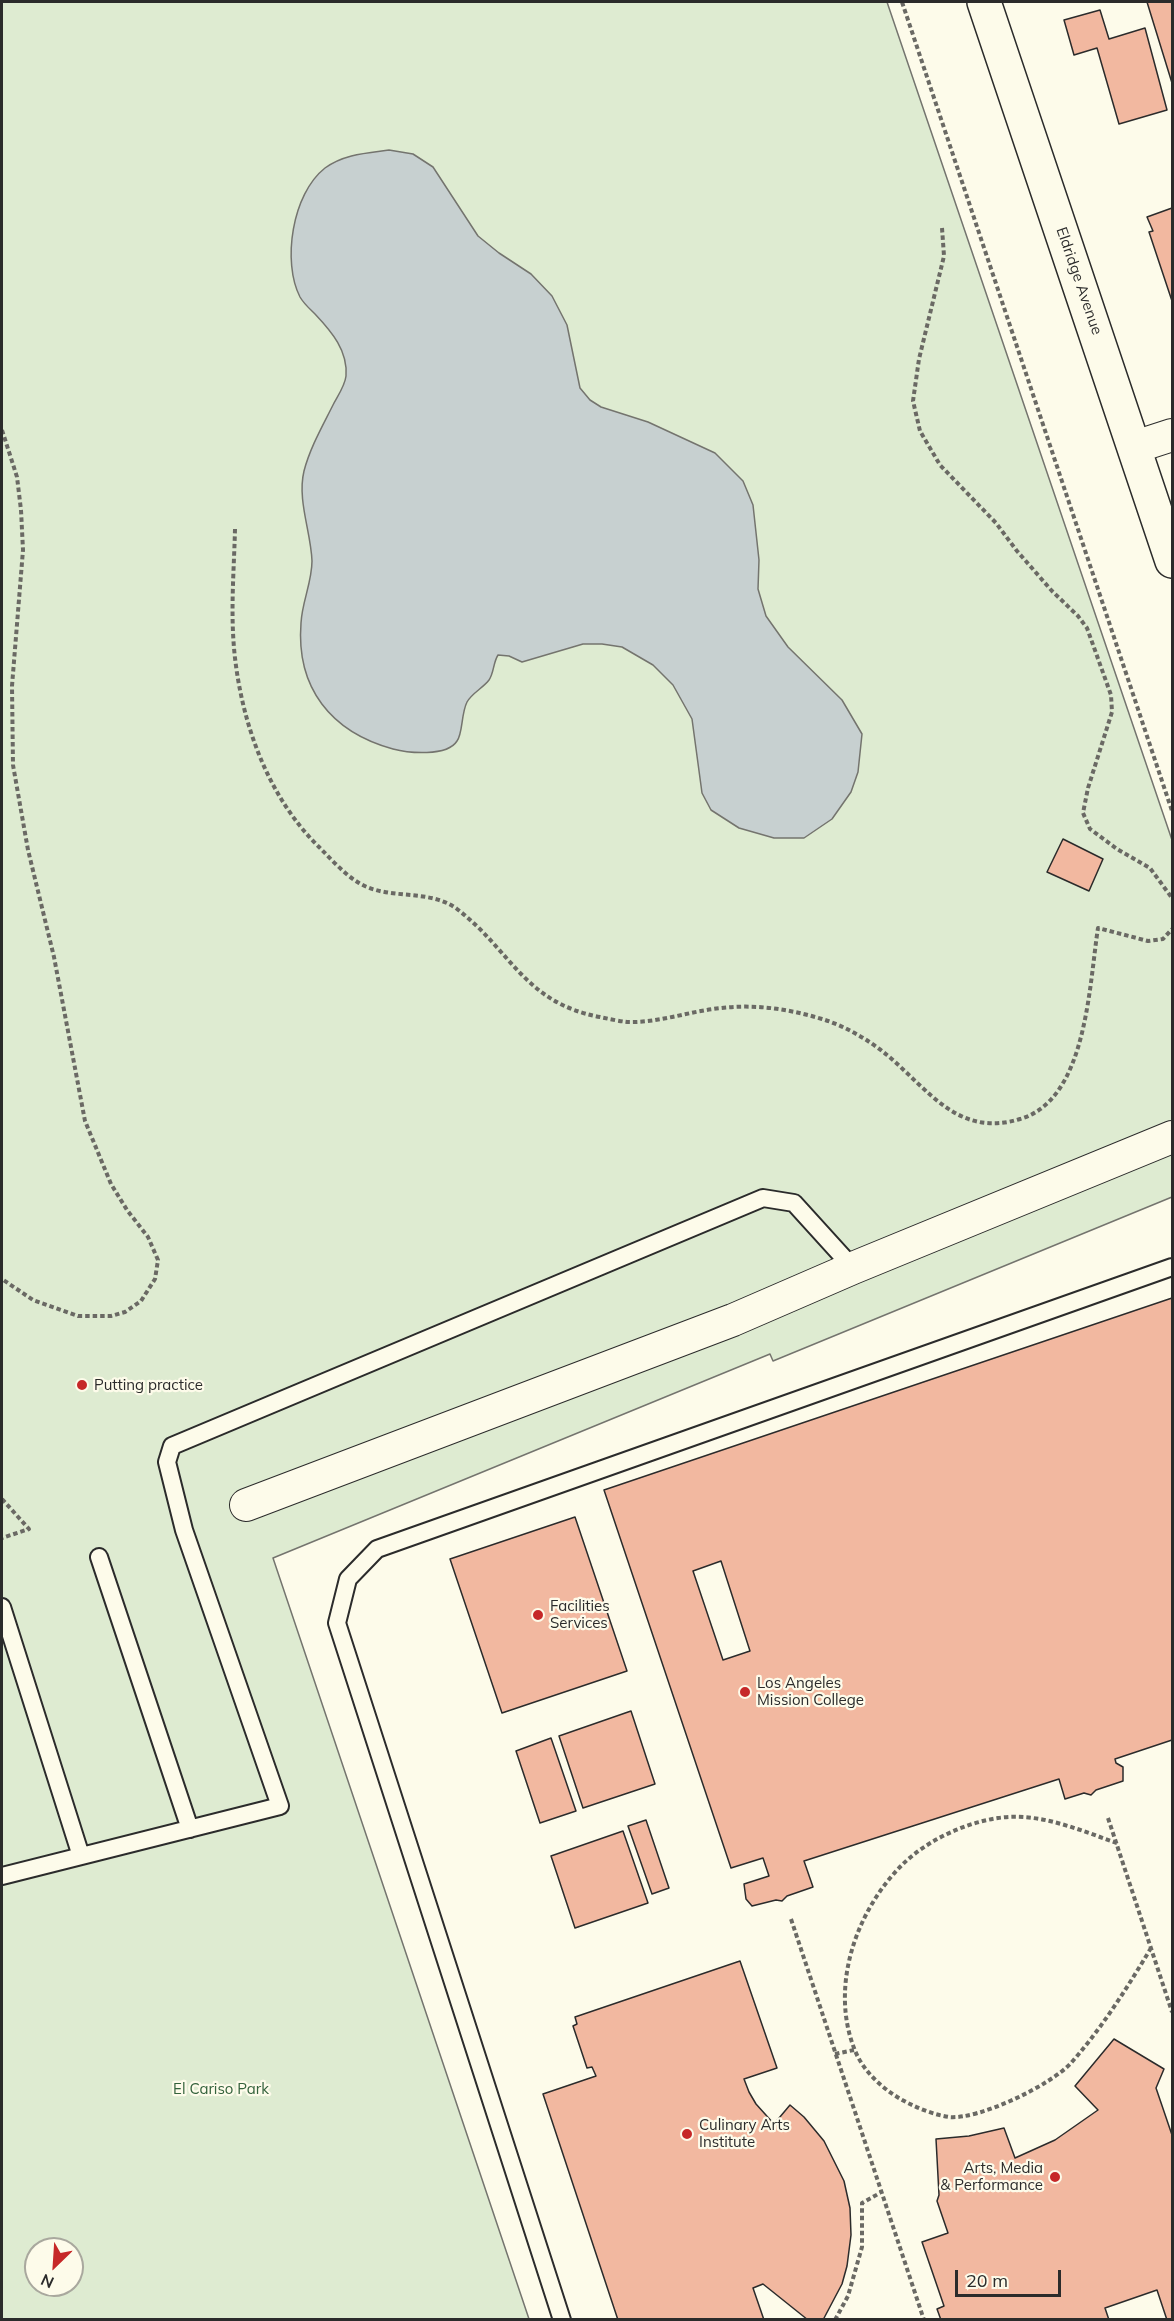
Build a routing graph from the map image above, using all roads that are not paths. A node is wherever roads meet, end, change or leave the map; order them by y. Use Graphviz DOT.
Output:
graph roads {
  1 [pos="984,2"];
  2 [pos="1173,435"];
  3 [pos="1136,447"];
  4 [pos="1173,561"];
  5 [pos="1173,1137"];
  6 [pos="1173,1267"];
  7 [pos="853,1268"];
  8 [pos="246,1505"];
  9 [pos="99,1557"];
  10 [pos="2,1607"];
  11 [pos="190,1828"];
  12 [pos="81,1856"];
  13 [pos="2,1876"];
  14 [pos="562,2319"];
  1 -- 3 [label="street, Eldridge Avenue"];
  2 -- 3 [label="street"];
  3 -- 4 [label="street, Eldridge Avenue"];
  5 -- 7 [label="street"];
  6 -- 14 [label="lane"];
  7 -- 8 [label="street"];
  7 -- 11 [label="lane"];
  9 -- 11 [label="lane"];
  10 -- 12 [label="lane"];
  11 -- 12 [label="lane"];
  12 -- 13 [label="lane"];
}
